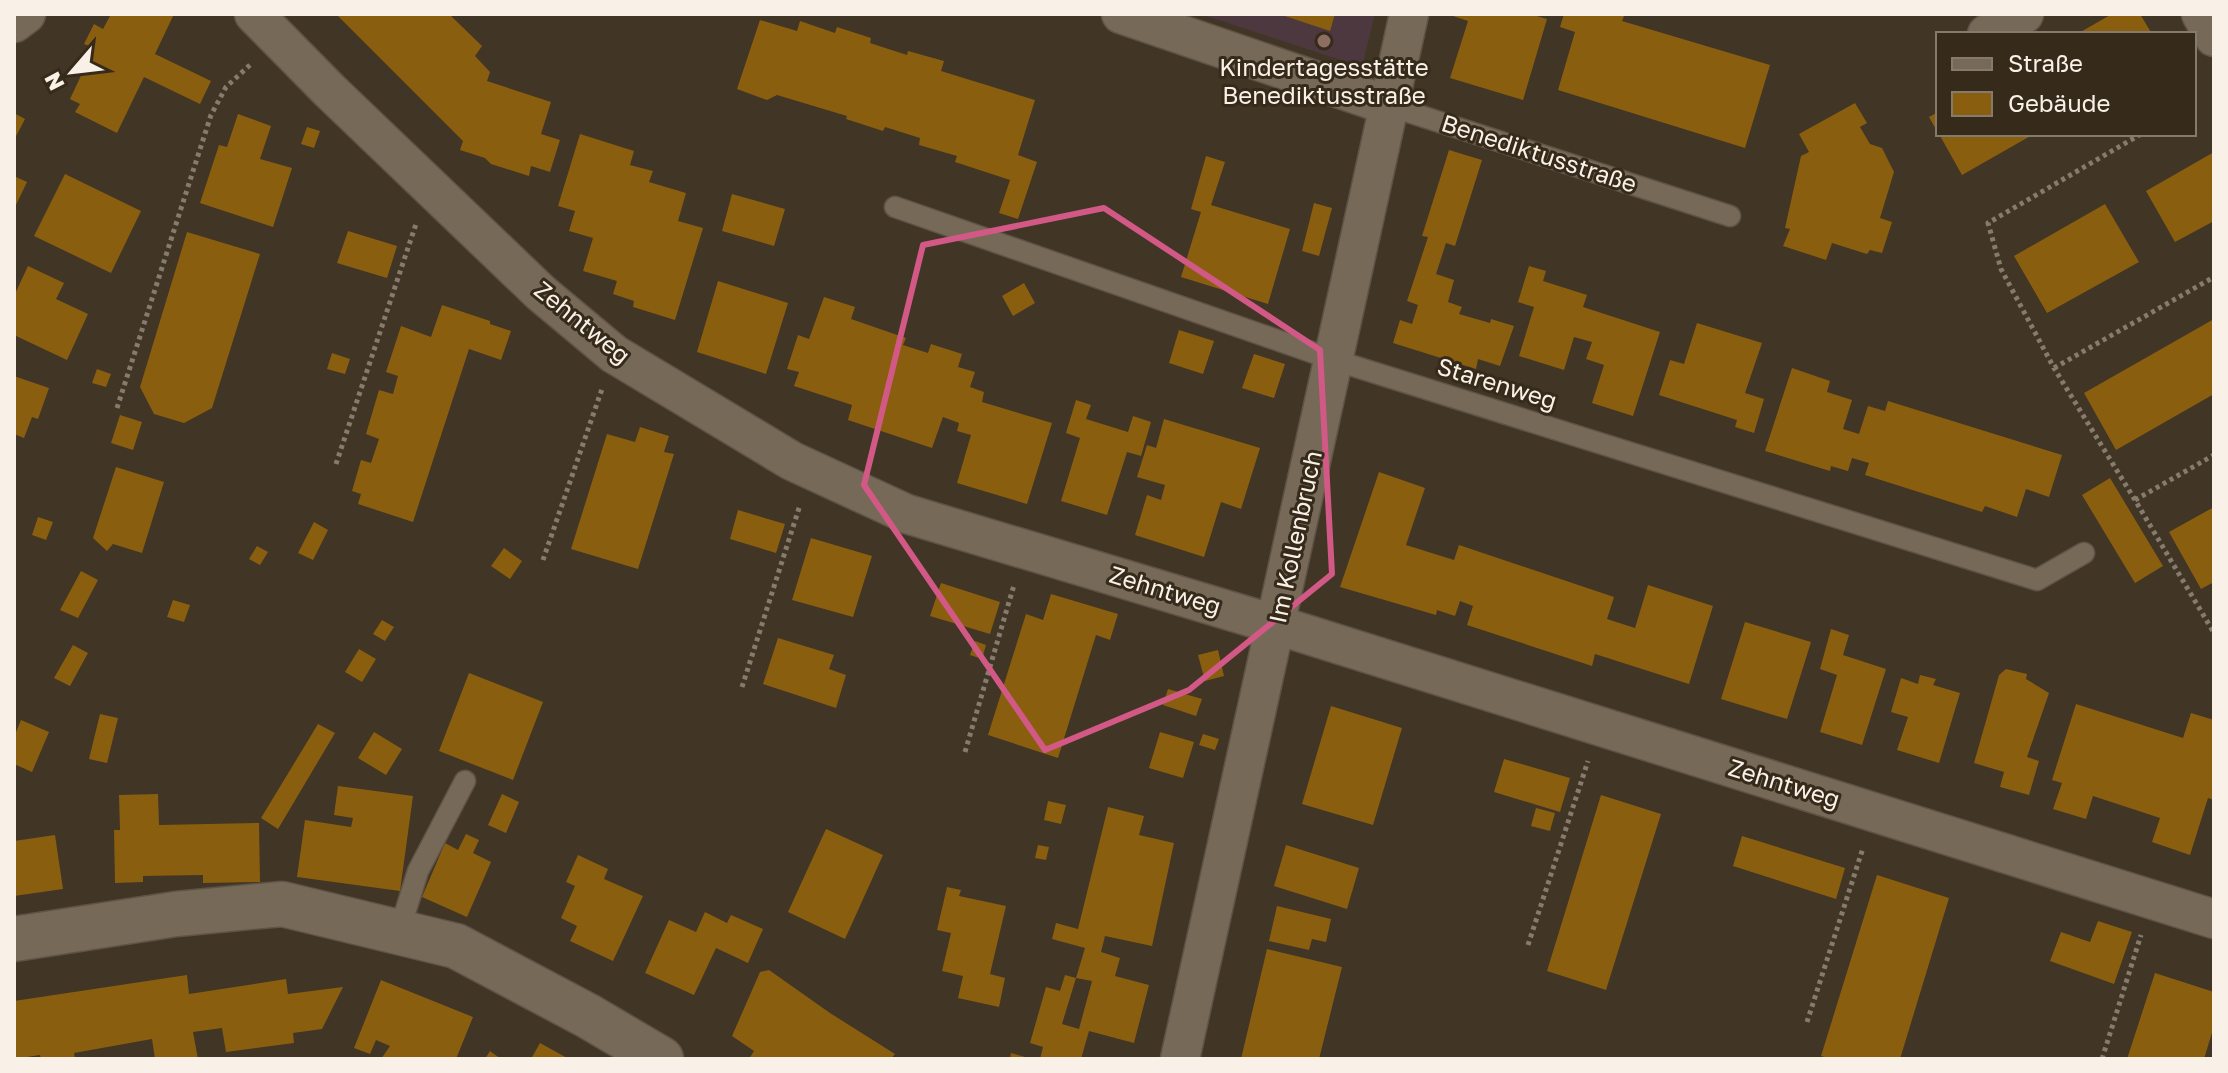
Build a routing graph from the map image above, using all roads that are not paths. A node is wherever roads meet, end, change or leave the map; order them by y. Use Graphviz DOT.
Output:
graph roads {
  1 [pos="26,14"];
  2 [pos="1121,14"];
  3 [pos="1409,14"];
  4 [pos="2024,14"];
  5 [pos="2201,14"];
  6 [pos="14,23"];
  7 [pos="266,26"];
  8 [pos="1991,32"];
  9 [pos="2214,37"];
  10 [pos="1390,106"];
  11 [pos="895,207"];
  12 [pos="1730,216"];
  13 [pos="1334,360"];
  14 [pos="2084,553"];
  15 [pos="1277,625"];
  16 [pos="465,781"];
  17 [pos="2214,919"];
  18 [pos="399,932"];
  19 [pos="14,939"];
  20 [pos="661,1059"];
  21 [pos="1180,1059"];
  1 -- 6 [label="street"];
  2 -- 10 [label="street, Benediktusstraße"];
  3 -- 10 [label="street, Im Kollenbruch"];
  4 -- 8 [label="street"];
  5 -- 9 [label="street"];
  7 -- 15 [label="street, Zehntweg"];
  10 -- 12 [label="lane, Benediktusstraße"];
  10 -- 13 [label="street, Im Kollenbruch"];
  11 -- 13 [label="lane, Starenweg"];
  13 -- 14 [label="lane, Starenweg"];
  13 -- 15 [label="street, Im Kollenbruch"];
  15 -- 17 [label="street, Zehntweg"];
  15 -- 21 [label="street, Im Kollenbruch"];
  16 -- 18 [label="lane"];
  18 -- 19 [label="street"];
  18 -- 20 [label="street"];
}
